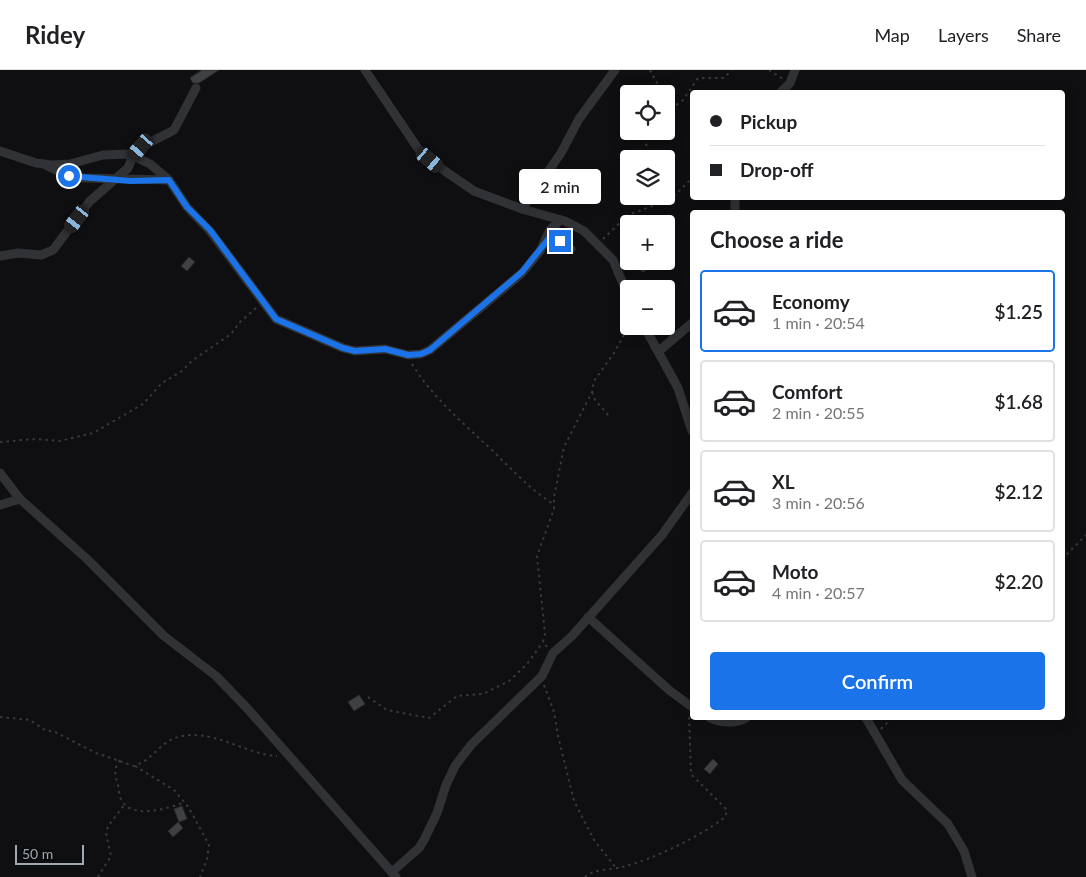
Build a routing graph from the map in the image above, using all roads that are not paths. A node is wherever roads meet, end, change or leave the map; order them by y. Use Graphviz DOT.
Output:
graph roads {
  1 [pos="365,70"];
  2 [pos="615,70"];
  3 [pos="795,70"];
  4 [pos="196,88"];
  5 [pos="783,90"];
  6 [pos="0,151"];
  7 [pos="134,156"];
  8 [pos="44,165"];
  9 [pos="117,178"];
  10 [pos="169,180"];
  11 [pos="522,209"];
  12 [pos="560,220"];
  13 [pos="546,240"];
  14 [pos="571,249"];
  15 [pos="0,256"];
  16 [pos="621,280"];
  17 [pos="690,326"];
  18 [pos="649,335"];
  19 [pos="659,351"];
  20 [pos="690,425"];
  21 [pos="0,473"];
  22 [pos="690,496"];
  23 [pos="20,499"];
  24 [pos="0,505"];
  25 [pos="588,617"];
  26 [pos="690,706"];
  27 [pos="718,720"];
  28 [pos="742,720"];
  29 [pos="867,720"];
  30 [pos="394,874"];
  31 [pos="972,877"];
  1 -- 11 [label="street"];
  2 -- 11 [label="street"];
  3 -- 5 [label="street"];
  4 -- 7 [label="street"];
  6 -- 8 [label="street"];
  7 -- 8 [label="street"];
  7 -- 9 [label="street"];
  7 -- 10 [label="street"];
  8 -- 9 [label="street"];
  9 -- 10 [label="street"];
  9 -- 15 [label="street"];
  10 -- 13 [label="street"];
  11 -- 12 [label="street"];
  12 -- 13 [label="street"];
  12 -- 16 [label="street"];
  13 -- 14 [label="street"];
  17 -- 19 [label="street"];
  18 -- 19 [label="street"];
  19 -- 20 [label="street"];
  21 -- 23 [label="street"];
  22 -- 25 [label="street"];
  23 -- 24 [label="street"];
  23 -- 30 [label="street"];
  25 -- 26 [label="street"];
  25 -- 30 [label="street"];
  27 -- 28 [label="street"];
  29 -- 31 [label="street"];
}
